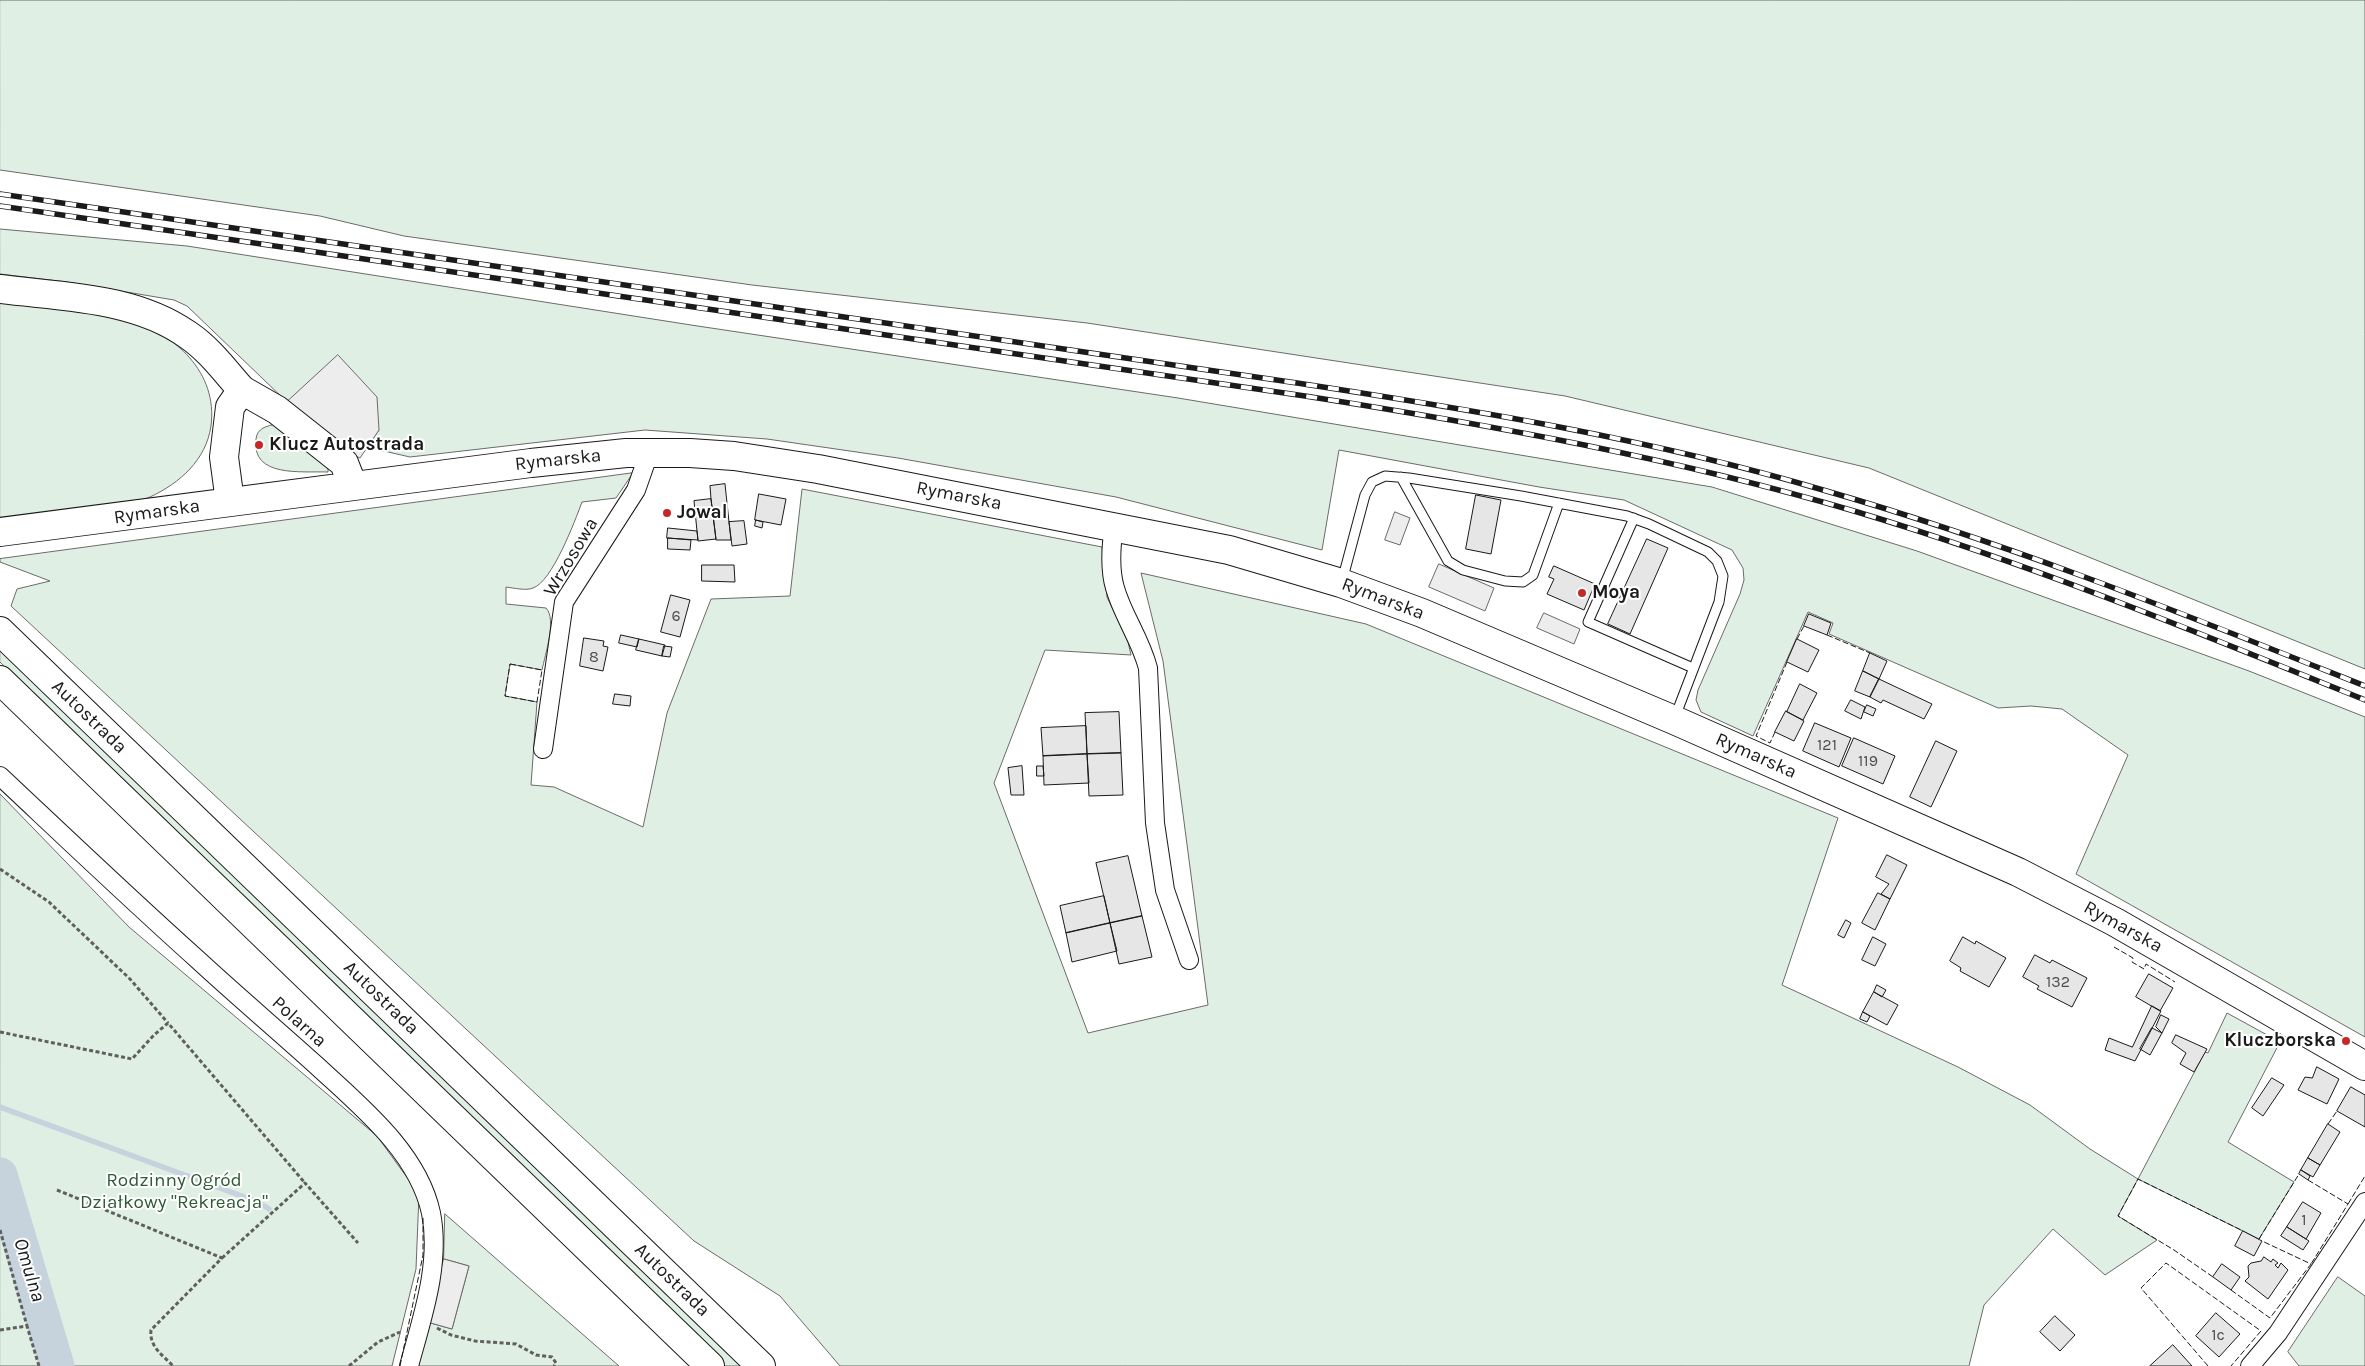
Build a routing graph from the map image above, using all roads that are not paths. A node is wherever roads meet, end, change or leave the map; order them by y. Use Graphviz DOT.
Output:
graph roads {
  1 [pos="0,289"];
  2 [pos="242,390"];
  3 [pos="649,453"];
  4 [pos="1401,477"];
  5 [pos="353,486"];
  6 [pos="230,502"];
  7 [pos="1559,503"];
  8 [pos="1634,518"];
  9 [pos="1114,526"];
  10 [pos="0,532"];
  11 [pos="1341,583"];
  12 [pos="0,631"];
  13 [pos="1693,668"];
  14 [pos="0,680"];
  15 [pos="1674,720"];
  16 [pos="543,749"];
  17 [pos="0,776"];
  18 [pos="1189,960"];
  19 [pos="2365,1066"];
  20 [pos="2365,1202"];
  21 [pos="409,1366"];
  22 [pos="710,1366"];
  23 [pos="761,1366"];
  24 [pos="2250,1366"];
  1 -- 2 [label="main road"];
  2 -- 5 [label="main road"];
  2 -- 6 [label="main road"];
  3 -- 5 [label="main road, Rymarska"];
  3 -- 9 [label="main road, Rymarska"];
  3 -- 16 [label="street, Wrzosowa"];
  4 -- 7 [label="lane"];
  4 -- 7 [label="lane"];
  4 -- 11 [label="lane"];
  5 -- 6 [label="main road, Rymarska"];
  6 -- 10 [label="main road, Rymarska"];
  7 -- 8 [label="lane"];
  8 -- 13 [label="lane"];
  8 -- 13 [label="lane"];
  9 -- 11 [label="main road, Rymarska"];
  9 -- 18 [label="street"];
  11 -- 15 [label="main road, Rymarska"];
  12 -- 23 [label="main road, Autostrada"];
  13 -- 15 [label="lane"];
  14 -- 22 [label="main road, Autostrada"];
  15 -- 19 [label="main road, Rymarska"];
  17 -- 21 [label="street, Polarna"];
  20 -- 24 [label="street"];
}
